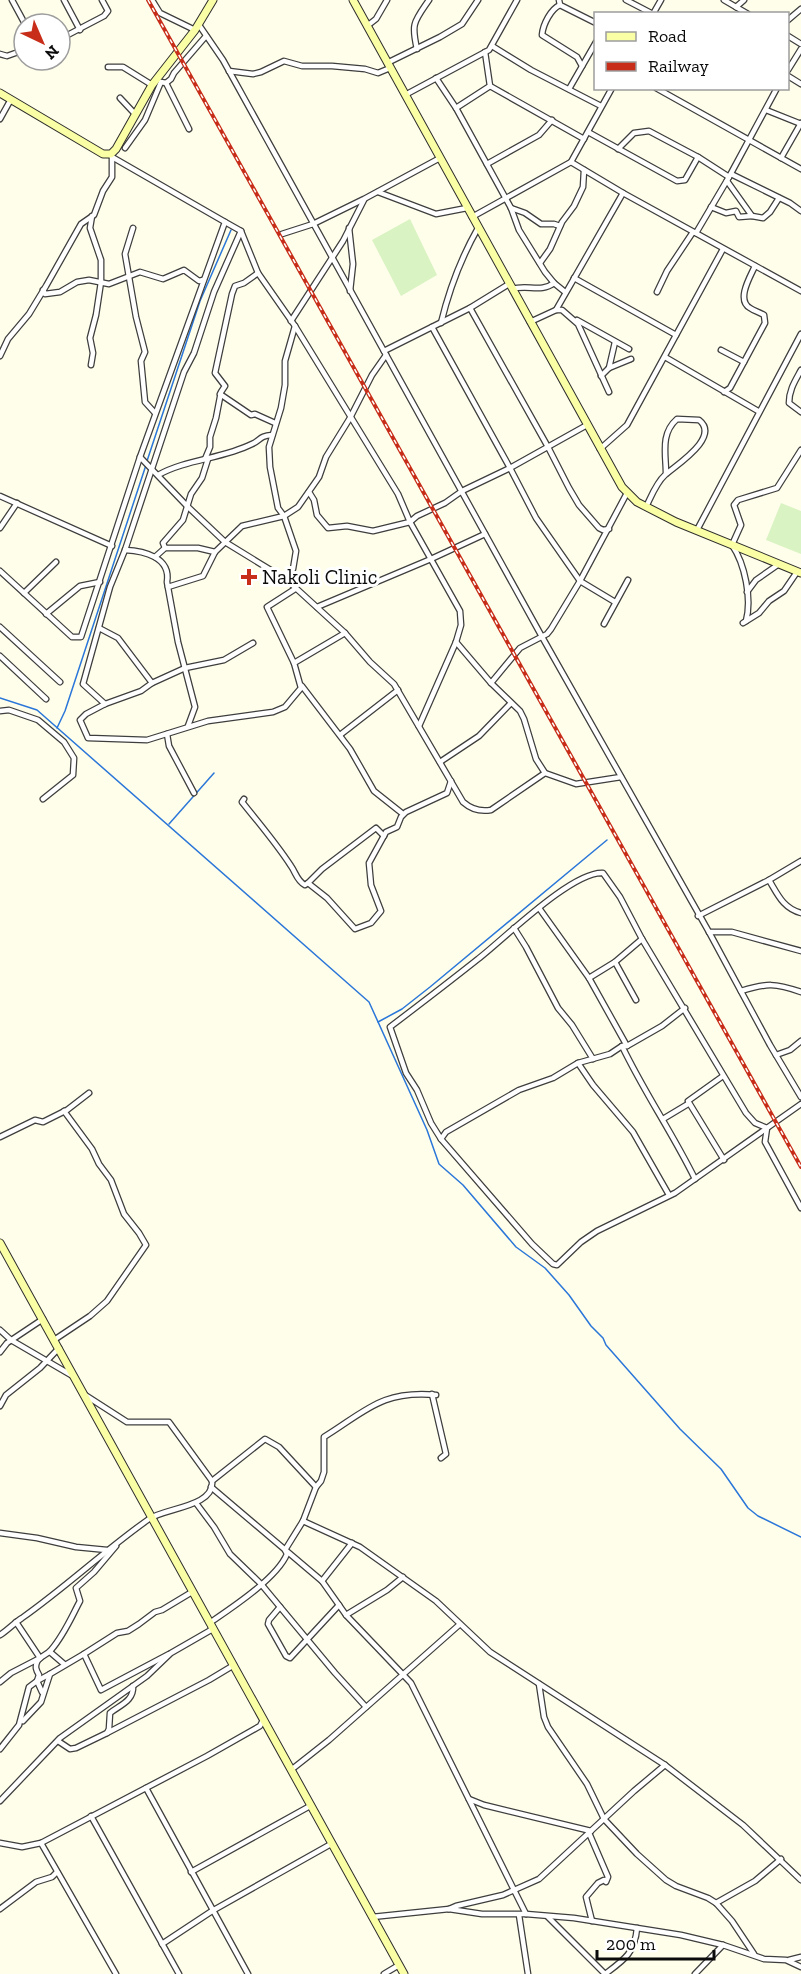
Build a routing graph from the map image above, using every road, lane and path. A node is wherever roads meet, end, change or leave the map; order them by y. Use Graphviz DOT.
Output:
graph roads {
  1 [pos="64,0"];
  2 [pos="102,0"];
  3 [pos="152,0"];
  4 [pos="213,0"];
  5 [pos="353,0"];
  6 [pos="387,0"];
  7 [pos="429,0"];
  8 [pos="478,0"];
  9 [pos="517,0"];
  10 [pos="626,0"];
  11 [pos="724,0"];
  12 [pos="744,0"];
  13 [pos="560,2"];
  14 [pos="736,7"];
  15 [pos="801,9"];
  16 [pos="649,12"];
  17 [pos="745,12"];
  18 [pos="789,19"];
  19 [pos="594,22"];
  20 [pos="367,26"];
  21 [pos="197,27"];
  22 [pos="80,30"];
  23 [pos="72,34"];
  24 [pos="207,36"];
  25 [pos="594,45"];
  26 [pos="492,46"];
  27 [pos="417,49"];
  28 [pos="801,49"];
  29 [pos="484,52"];
  30 [pos="389,66"];
  31 [pos="582,66"];
  32 [pos="108,67"];
  33 [pos="789,68"];
  34 [pos="229,71"];
  35 [pos="436,78"];
  36 [pos="166,83"];
  37 [pos="152,85"];
  38 [pos="490,86"];
  39 [pos="569,89"];
  40 [pos="611,90"];
  41 [pos="660,90"];
  42 [pos="776,90"];
  43 [pos="0,93"];
  44 [pos="405,95"];
  45 [pos="120,99"];
  46 [pos="10,101"];
  47 [pos="602,106"];
  48 [pos="456,108"];
  49 [pos="766,110"];
  50 [pos="135,114"];
  51 [pos="0,119"];
  52 [pos="552,120"];
  53 [pos="801,124"];
  54 [pos="189,129"];
  55 [pos="588,132"];
  56 [pos="584,139"];
  57 [pos="749,141"];
  58 [pos="125,148"];
  59 [pos="618,149"];
  60 [pos="112,156"];
  61 [pos="698,157"];
  62 [pos="440,158"];
  63 [pos="781,158"];
  64 [pos="571,162"];
  65 [pos="487,164"];
  66 [pos="801,169"];
  67 [pos="584,170"];
  68 [pos="729,177"];
  69 [pos="378,192"];
  70 [pos="622,193"];
  71 [pos="779,198"];
  72 [pos="364,199"];
  73 [pos="505,199"];
  74 [pos="711,207"];
  75 [pos="467,208"];
  76 [pos="511,208"];
  77 [pos="801,211"];
  78 [pos="92,216"];
  79 [pos="752,216"];
  80 [pos="472,217"];
  81 [pos="225,222"];
  82 [pos="313,224"];
  83 [pos="560,226"];
  84 [pos="133,228"];
  85 [pos="349,228"];
  86 [pos="478,228"];
  87 [pos="241,231"];
  88 [pos="695,232"];
  89 [pos="282,234"];
  90 [pos="723,249"];
  91 [pos="332,257"];
  92 [pos="540,263"];
  93 [pos="755,266"];
  94 [pos="258,273"];
  95 [pos="130,277"];
  96 [pos="574,278"];
  97 [pos="203,280"];
  98 [pos="101,282"];
  99 [pos="554,283"];
  100 [pos="511,287"];
  101 [pos="43,290"];
  102 [pos="350,291"];
  103 [pos="801,291"];
  104 [pos="565,292"];
  105 [pos="657,292"];
  106 [pos="470,308"];
  107 [pos="556,310"];
  108 [pos="574,319"];
  109 [pos="291,321"];
  110 [pos="530,322"];
  111 [pos="441,323"];
  112 [pos="295,326"];
  113 [pos="432,327"];
  114 [pos="801,334"];
  115 [pos="676,335"];
  116 [pos="615,342"];
  117 [pos="629,349"];
  118 [pos="721,350"];
  119 [pos="385,353"];
  120 [pos="0,356"];
  121 [pos="665,357"];
  122 [pos="631,359"];
  123 [pos="744,362"];
  124 [pos="90,365"];
  125 [pos="609,368"];
  126 [pos="801,370"];
  127 [pos="601,376"];
  128 [pos="609,392"];
  129 [pos="724,392"];
  130 [pos="220,394"];
  131 [pos="758,411"];
  132 [pos="801,412"];
  133 [pos="155,413"];
  134 [pos="350,417"];
  135 [pos="275,423"];
  136 [pos="587,425"];
  137 [pos="272,435"];
  138 [pos="548,447"];
  139 [pos="600,448"];
  140 [pos="801,450"];
  141 [pos="140,457"];
  142 [pos="207,459"];
  143 [pos="151,468"];
  144 [pos="510,468"];
  145 [pos="666,474"];
  146 [pos="158,475"];
  147 [pos="462,491"];
  148 [pos="309,492"];
  149 [pos="627,494"];
  150 [pos="0,496"];
  151 [pos="18,503"];
  152 [pos="187,506"];
  153 [pos="646,507"];
  154 [pos="284,516"];
  155 [pos="410,522"];
  156 [pos="0,528"];
  157 [pos="609,529"];
  158 [pos="697,530"];
  159 [pos="485,534"];
  160 [pos="225,542"];
  161 [pos="732,545"];
  162 [pos="112,546"];
  163 [pos="165,548"];
  164 [pos="125,550"];
  165 [pos="215,552"];
  166 [pos="155,557"];
  167 [pos="431,559"];
  168 [pos="56,562"];
  169 [pos="778,564"];
  170 [pos="0,571"];
  171 [pos="799,572"];
  172 [pos="287,580"];
  173 [pos="580,580"];
  174 [pos="628,580"];
  175 [pos="100,582"];
  176 [pos="168,588"];
  177 [pos="295,589"];
  178 [pos="747,592"];
  179 [pos="24,593"];
  180 [pos="615,602"];
  181 [pos="317,607"];
  182 [pos="46,614"];
  183 [pos="604,624"];
  184 [pos="0,627"];
  185 [pos="99,628"];
  186 [pos="345,633"];
  187 [pos="541,635"];
  188 [pos="456,642"];
  189 [pos="253,643"];
  190 [pos="0,656"];
  191 [pos="294,663"];
  192 [pos="184,668"];
  193 [pos="60,682"];
  194 [pos="152,683"];
  195 [pos="491,683"];
  196 [pos="301,684"];
  197 [pos="398,690"];
  198 [pos="46,699"];
  199 [pos="105,704"];
  200 [pos="511,704"];
  201 [pos="0,711"];
  202 [pos="188,726"];
  203 [pos="419,726"];
  204 [pos="166,734"];
  205 [pos="340,735"];
  206 [pos="440,762"];
  207 [pos="545,773"];
  208 [pos="621,777"];
  209 [pos="451,781"];
  210 [pos="194,793"];
  211 [pos="43,799"];
  212 [pos="244,799"];
  213 [pos="403,814"];
  214 [pos="384,836"];
  215 [pos="801,861"];
  216 [pos="769,880"];
  217 [pos="308,883"];
  218 [pos="539,908"];
  219 [pos="801,913"];
  220 [pos="699,916"];
  221 [pos="514,928"];
  222 [pos="709,932"];
  223 [pos="642,939"];
  224 [pos="801,951"];
  225 [pos="615,962"];
  226 [pos="589,978"];
  227 [pos="741,991"];
  228 [pos="801,992"];
  229 [pos="636,1000"];
  230 [pos="685,1008"];
  231 [pos="801,1041"];
  232 [pos="624,1046"];
  233 [pos="776,1055"];
  234 [pos="593,1059"];
  235 [pos="578,1063"];
  236 [pos="723,1076"];
  237 [pos="89,1093"];
  238 [pos="801,1097"];
  239 [pos="688,1104"];
  240 [pos="801,1104"];
  241 [pos="64,1111"];
  242 [pos="663,1119"];
  243 [pos="767,1128"];
  244 [pos="0,1137"];
  245 [pos="441,1139"];
  246 [pos="723,1160"];
  247 [pos="695,1179"];
  248 [pos="669,1195"];
  249 [pos="801,1208"];
  250 [pos="0,1243"];
  251 [pos="43,1319"];
  252 [pos="0,1330"];
  253 [pos="11,1340"];
  254 [pos="54,1340"];
  255 [pos="59,1348"];
  256 [pos="0,1352"];
  257 [pos="48,1360"];
  258 [pos="75,1376"];
  259 [pos="85,1395"];
  260 [pos="0,1406"];
  261 [pos="441,1458"];
  262 [pos="211,1484"];
  263 [pos="316,1487"];
  264 [pos="196,1503"];
  265 [pos="152,1517"];
  266 [pos="303,1521"];
  267 [pos="0,1533"];
  268 [pos="119,1542"];
  269 [pos="352,1543"];
  270 [pos="107,1550"];
  271 [pos="285,1550"];
  272 [pos="403,1577"];
  273 [pos="322,1581"];
  274 [pos="261,1584"];
  275 [pos="192,1592"];
  276 [pos="339,1605"];
  277 [pos="280,1607"];
  278 [pos="346,1616"];
  279 [pos="16,1622"];
  280 [pos="211,1622"];
  281 [pos="459,1625"];
  282 [pos="0,1635"];
  283 [pos="308,1640"];
  284 [pos="50,1652"];
  285 [pos="171,1653"];
  286 [pos="84,1654"];
  287 [pos="40,1658"];
  288 [pos="64,1664"];
  289 [pos="234,1665"];
  290 [pos="50,1674"];
  291 [pos="403,1674"];
  292 [pos="37,1681"];
  293 [pos="0,1682"];
  294 [pos="539,1684"];
  295 [pos="133,1686"];
  296 [pos="43,1693"];
  297 [pos="366,1707"];
  298 [pos="263,1718"];
  299 [pos="19,1725"];
  300 [pos="107,1733"];
  301 [pos="58,1741"];
  302 [pos="0,1749"];
  303 [pos="665,1765"];
  304 [pos="291,1770"];
  305 [pos="146,1788"];
  306 [pos="469,1799"];
  307 [pos="0,1801"];
  308 [pos="310,1806"];
  309 [pos="91,1816"];
  310 [pos="603,1819"];
  311 [pos="590,1832"];
  312 [pos="0,1843"];
  313 [pos="41,1843"];
  314 [pos="331,1844"];
  315 [pos="781,1859"];
  316 [pos="57,1872"];
  317 [pos="191,1872"];
  318 [pos="801,1880"];
  319 [pos="514,1889"];
  320 [pos="716,1904"];
  321 [pos="0,1909"];
  322 [pos="449,1909"];
  323 [pos="212,1911"];
  324 [pos="526,1914"];
  325 [pos="519,1915"];
  326 [pos="372,1917"];
  327 [pos="548,1917"];
  328 [pos="592,1921"];
  329 [pos="637,1928"];
  330 [pos="162,1944"];
  331 [pos="723,1945"];
  332 [pos="754,1954"];
  333 [pos="801,1957"];
  334 [pos="786,1960"];
  335 [pos="399,1965"];
  336 [pos="801,1967"];
  337 [pos="116,1974"];
  338 [pos="179,1974"];
  339 [pos="248,1974"];
  340 [pos="384,1974"];
  341 [pos="404,1974"];
  342 [pos="528,1974"];
  343 [pos="605,1974"];
  344 [pos="694,1974"];
  1 -- 22 [label="street"];
  2 -- 22 [label="street"];
  3 -- 21 [label="street"];
  4 -- 21 [label="street"];
  5 -- 20 [label="street"];
  6 -- 20 [label="street"];
  7 -- 27 [label="street"];
  8 -- 27 [label="street"];
  9 -- 26 [label="street"];
  10 -- 16 [label="street"];
  11 -- 14 [label="street"];
  12 -- 14 [label="street"];
  13 -- 19 [label="street"];
  13 -- 31 [label="street"];
  14 -- 17 [label="street"];
  15 -- 18 [label="street"];
  20 -- 30 [label="street"];
  21 -- 24 [label="street"];
  21 -- 37 [label="street"];
  22 -- 23 [label="street"];
  24 -- 34 [label="street"];
  24 -- 36 [label="street"];
  25 -- 31 [label="street"];
  26 -- 29 [label="street"];
  26 -- 39 [label="street"];
  27 -- 30 [label="street"];
  28 -- 33 [label="street"];
  29 -- 35 [label="street"];
  29 -- 38 [label="street"];
  30 -- 34 [label="street"];
  30 -- 44 [label="street"];
  31 -- 39 [label="street"];
  32 -- 37 [label="street"];
  34 -- 82 [label="street"];
  35 -- 44 [label="street"];
  35 -- 48 [label="street"];
  36 -- 54 [label="street"];
  36 -- 58 [label="street"];
  37 -- 50 [label="street"];
  38 -- 48 [label="street"];
  38 -- 52 [label="street"];
  39 -- 47 [label="street"];
  40 -- 47 [label="street"];
  41 -- 57 [label="street"];
  42 -- 49 [label="street"];
  43 -- 46 [label="street"];
  44 -- 62 [label="street"];
  45 -- 50 [label="street"];
  46 -- 51 [label="street"];
  46 -- 60 [label="street"];
  47 -- 55 [label="street"];
  48 -- 65 [label="street"];
  49 -- 53 [label="street"];
  49 -- 57 [label="street"];
  50 -- 60 [label="street"];
  52 -- 56 [label="street"];
  52 -- 65 [label="street"];
  53 -- 63 [label="street"];
  55 -- 56 [label="street"];
  55 -- 59 [label="street"];
  56 -- 64 [label="street"];
  57 -- 63 [label="street"];
  57 -- 68 [label="street"];
  59 -- 61 [label="street"];
  59 -- 61 [label="street"];
  60 -- 78 [label="street"];
  60 -- 81 [label="street"];
  61 -- 68 [label="street"];
  62 -- 69 [label="street"];
  62 -- 75 [label="street"];
  63 -- 66 [label="street"];
  64 -- 67 [label="street"];
  64 -- 73 [label="street"];
  65 -- 73 [label="street"];
  67 -- 70 [label="street"];
  67 -- 83 [label="street"];
  68 -- 71 [label="street"];
  68 -- 74 [label="street"];
  68 -- 79 [label="street"];
  69 -- 72 [label="street"];
  69 -- 75 [label="street"];
  70 -- 88 [label="street"];
  70 -- 96 [label="street"];
  71 -- 77 [label="street"];
  71 -- 79 [label="street"];
  72 -- 82 [label="street"];
  72 -- 85 [label="street"];
  73 -- 76 [label="street"];
  73 -- 80 [label="street"];
  74 -- 79 [label="street"];
  74 -- 88 [label="street"];
  75 -- 80 [label="street"];
  76 -- 83 [label="street"];
  76 -- 92 [label="street"];
  78 -- 98 [label="street"];
  78 -- 101 [label="street"];
  80 -- 86 [label="street"];
  81 -- 87 [label="street"];
  81 -- 97 [label="street"];
  82 -- 89 [label="street"];
  82 -- 91 [label="street"];
  83 -- 92 [label="street"];
  84 -- 95 [label="street"];
  85 -- 91 [label="street"];
  85 -- 102 [label="street"];
  86 -- 100 [label="street"];
  86 -- 111 [label="street"];
  87 -- 94 [label="street"];
  87 -- 143 [label="street"];
  88 -- 90 [label="street"];
  88 -- 105 [label="street"];
  90 -- 93 [label="street"];
  90 -- 115 [label="street"];
  91 -- 102 [label="street"];
  91 -- 109 [label="street"];
  92 -- 99 [label="street"];
  93 -- 103 [label="street"];
  93 -- 123 [label="street"];
  94 -- 109 [label="street"];
  94 -- 130 [label="street"];
  95 -- 97 [label="street"];
  95 -- 98 [label="street"];
  95 -- 133 [label="street"];
  96 -- 104 [label="street"];
  96 -- 115 [label="street"];
  97 -- 133 [label="street"];
  98 -- 101 [label="street"];
  98 -- 124 [label="street"];
  99 -- 100 [label="street"];
  99 -- 104 [label="street"];
  100 -- 106 [label="street"];
  100 -- 110 [label="street"];
  101 -- 120 [label="street"];
  102 -- 119 [label="street"];
  104 -- 107 [label="street"];
  106 -- 111 [label="street"];
  106 -- 138 [label="street"];
  107 -- 108 [label="street"];
  107 -- 110 [label="street"];
  108 -- 116 [label="street"];
  108 -- 127 [label="street"];
  109 -- 112 [label="street"];
  110 -- 136 [label="street"];
  111 -- 113 [label="street"];
  112 -- 134 [label="street"];
  112 -- 135 [label="street"];
  113 -- 119 [label="street"];
  113 -- 144 [label="street"];
  114 -- 131 [label="street"];
  115 -- 121 [label="street"];
  116 -- 117 [label="street"];
  116 -- 125 [label="street"];
  118 -- 123 [label="street"];
  119 -- 134 [label="street"];
  119 -- 147 [label="street"];
  121 -- 129 [label="street"];
  121 -- 139 [label="street"];
  122 -- 125 [label="street"];
  123 -- 129 [label="street"];
  125 -- 127 [label="street"];
  126 -- 132 [label="street"];
  127 -- 128 [label="street"];
  129 -- 131 [label="street"];
  130 -- 135 [label="street"];
  130 -- 142 [label="street"];
  131 -- 158 [label="street"];
  133 -- 141 [label="street"];
  134 -- 148 [label="street"];
  134 -- 155 [label="street"];
  135 -- 137 [label="street"];
  136 -- 138 [label="street"];
  136 -- 139 [label="street"];
  137 -- 142 [label="street"];
  137 -- 154 [label="street"];
  138 -- 144 [label="street"];
  138 -- 157 [label="street"];
  139 -- 149 [label="street"];
  140 -- 161 [label="street"];
  141 -- 143 [label="street"];
  141 -- 162 [label="street"];
  142 -- 146 [label="street"];
  142 -- 152 [label="street"];
  143 -- 146 [label="street"];
  143 -- 164 [label="street"];
  144 -- 147 [label="street"];
  144 -- 173 [label="street"];
  145 -- 145 [label="street"];
  145 -- 153 [label="street"];
  146 -- 152 [label="street"];
  147 -- 155 [label="street"];
  147 -- 159 [label="street"];
  148 -- 154 [label="street"];
  148 -- 155 [label="street"];
  149 -- 153 [label="street"];
  149 -- 157 [label="street"];
  150 -- 151 [label="street"];
  151 -- 156 [label="street"];
  151 -- 162 [label="street"];
  152 -- 160 [label="street"];
  152 -- 163 [label="street"];
  153 -- 158 [label="street"];
  154 -- 160 [label="street"];
  154 -- 172 [label="street"];
  155 -- 167 [label="street"];
  157 -- 173 [label="street"];
  158 -- 161 [label="street"];
  159 -- 167 [label="street"];
  159 -- 187 [label="street"];
  160 -- 165 [label="street"];
  160 -- 172 [label="street"];
  161 -- 169 [label="street"];
  161 -- 178 [label="street"];
  162 -- 175 [label="street"];
  163 -- 165 [label="street"];
  163 -- 166 [label="street"];
  164 -- 166 [label="street"];
  164 -- 185 [label="street"];
  165 -- 176 [label="street"];
  166 -- 176 [label="street"];
  167 -- 181 [label="street"];
  167 -- 188 [label="street"];
  168 -- 179 [label="street"];
  169 -- 171 [label="street"];
  169 -- 178 [label="street"];
  170 -- 179 [label="street"];
  171 -- 178 [label="street"];
  172 -- 177 [label="street"];
  173 -- 180 [label="street"];
  173 -- 187 [label="street"];
  174 -- 180 [label="street"];
  175 -- 182 [label="street"];
  175 -- 182 [label="street"];
  176 -- 192 [label="street"];
  177 -- 181 [label="street"];
  177 -- 191 [label="street"];
  179 -- 182 [label="street"];
  180 -- 183 [label="street"];
  181 -- 186 [label="street"];
  184 -- 193 [label="street"];
  185 -- 194 [label="street"];
  185 -- 199 [label="street"];
  186 -- 191 [label="street"];
  186 -- 197 [label="street"];
  187 -- 195 [label="street"];
  187 -- 208 [label="street"];
  188 -- 195 [label="street"];
  188 -- 203 [label="street"];
  189 -- 192 [label="street"];
  190 -- 198 [label="street"];
  191 -- 196 [label="street"];
  192 -- 194 [label="street"];
  192 -- 202 [label="street"];
  194 -- 199 [label="street"];
  195 -- 200 [label="street"];
  196 -- 202 [label="street"];
  196 -- 205 [label="street"];
  197 -- 203 [label="street"];
  197 -- 205 [label="street"];
  199 -- 204 [label="street"];
  200 -- 206 [label="street"];
  200 -- 207 [label="street"];
  201 -- 211 [label="street"];
  202 -- 204 [label="street"];
  203 -- 206 [label="street"];
  204 -- 210 [label="street"];
  205 -- 213 [label="street"];
  206 -- 209 [label="street"];
  207 -- 208 [label="street"];
  207 -- 209 [label="street"];
  208 -- 220 [label="street"];
  209 -- 213 [label="street"];
  212 -- 217 [label="street"];
  213 -- 214 [label="street"];
  214 -- 217 [label="street"];
  214 -- 217 [label="street"];
  215 -- 216 [label="street"];
  216 -- 219 [label="street"];
  216 -- 220 [label="street"];
  218 -- 221 [label="street"];
  218 -- 223 [label="street"];
  218 -- 226 [label="street"];
  220 -- 222 [label="street"];
  221 -- 234 [label="street"];
  221 -- 245 [label="street"];
  222 -- 224 [label="street"];
  222 -- 227 [label="street"];
  223 -- 225 [label="street"];
  223 -- 230 [label="street"];
  225 -- 226 [label="street"];
  225 -- 229 [label="street"];
  226 -- 232 [label="street"];
  227 -- 228 [label="street"];
  227 -- 233 [label="street"];
  230 -- 232 [label="street"];
  230 -- 236 [label="street"];
  231 -- 233 [label="street"];
  232 -- 234 [label="street"];
  232 -- 242 [label="street"];
  233 -- 238 [label="street"];
  234 -- 235 [label="street"];
  235 -- 245 [label="street"];
  235 -- 248 [label="street"];
  236 -- 239 [label="street"];
  236 -- 243 [label="street"];
  237 -- 241 [label="street"];
  239 -- 242 [label="street"];
  239 -- 246 [label="street"];
  240 -- 243 [label="street"];
  241 -- 244 [label="street"];
  241 -- 254 [label="street"];
  242 -- 247 [label="street"];
  243 -- 246 [label="street"];
  243 -- 249 [label="street"];
  245 -- 248 [label="street"];
  246 -- 247 [label="street"];
  247 -- 248 [label="street"];
  250 -- 251 [label="street"];
  251 -- 253 [label="street"];
  251 -- 254 [label="street"];
  252 -- 253 [label="street"];
  253 -- 256 [label="street"];
  253 -- 257 [label="street"];
  254 -- 255 [label="street"];
  255 -- 257 [label="street"];
  255 -- 258 [label="street"];
  257 -- 258 [label="street"];
  257 -- 260 [label="street"];
  258 -- 259 [label="street"];
  259 -- 262 [label="street"];
  259 -- 265 [label="street"];
  261 -- 263 [label="street"];
  262 -- 263 [label="street"];
  262 -- 264 [label="street"];
  262 -- 271 [label="street"];
  263 -- 266 [label="street"];
  264 -- 265 [label="street"];
  264 -- 274 [label="street"];
  265 -- 268 [label="street"];
  265 -- 275 [label="street"];
  266 -- 269 [label="street"];
  266 -- 271 [label="street"];
  267 -- 270 [label="street"];
  268 -- 270 [label="street"];
  268 -- 284 [label="street"];
  269 -- 272 [label="street"];
  269 -- 273 [label="street"];
  270 -- 279 [label="street"];
  271 -- 273 [label="street"];
  271 -- 274 [label="street"];
  272 -- 278 [label="street"];
  272 -- 281 [label="street"];
  273 -- 276 [label="street"];
  274 -- 277 [label="street"];
  274 -- 280 [label="street"];
  275 -- 280 [label="street"];
  275 -- 286 [label="street"];
  276 -- 278 [label="street"];
  276 -- 283 [label="street"];
  277 -- 283 [label="street"];
  277 -- 283 [label="street"];
  278 -- 291 [label="street"];
  279 -- 282 [label="street"];
  279 -- 287 [label="street"];
  280 -- 285 [label="street"];
  280 -- 289 [label="street"];
  281 -- 291 [label="street"];
  281 -- 294 [label="street"];
  283 -- 297 [label="street"];
  284 -- 287 [label="street"];
  284 -- 288 [label="street"];
  285 -- 286 [label="street"];
  285 -- 295 [label="street"];
  286 -- 288 [label="street"];
  287 -- 292 [label="street"];
  287 -- 293 [label="street"];
  288 -- 290 [label="street"];
  289 -- 298 [label="street"];
  289 -- 300 [label="street"];
  290 -- 292 [label="street"];
  290 -- 296 [label="street"];
  291 -- 297 [label="street"];
  291 -- 306 [label="street"];
  292 -- 296 [label="street"];
  292 -- 299 [label="street"];
  294 -- 303 [label="street"];
  294 -- 310 [label="street"];
  295 -- 300 [label="street"];
  295 -- 301 [label="street"];
  296 -- 299 [label="street"];
  297 -- 304 [label="street"];
  298 -- 304 [label="street"];
  298 -- 305 [label="street"];
  299 -- 302 [label="street"];
  300 -- 301 [label="street"];
  301 -- 307 [label="street"];
  303 -- 310 [label="street"];
  303 -- 315 [label="street"];
  304 -- 308 [label="street"];
  305 -- 309 [label="street"];
  305 -- 317 [label="street"];
  306 -- 311 [label="street"];
  306 -- 319 [label="street"];
  308 -- 314 [label="street"];
  308 -- 317 [label="street"];
  309 -- 313 [label="street"];
  309 -- 330 [label="street"];
  310 -- 311 [label="street"];
  310 -- 320 [label="street"];
  311 -- 319 [label="street"];
  311 -- 328 [label="street"];
  312 -- 313 [label="street"];
  313 -- 316 [label="street"];
  314 -- 323 [label="street"];
  314 -- 326 [label="street"];
  315 -- 318 [label="street"];
  315 -- 320 [label="street"];
  316 -- 321 [label="street"];
  316 -- 337 [label="street"];
  317 -- 323 [label="street"];
  319 -- 322 [label="street"];
  319 -- 324 [label="street"];
  320 -- 332 [label="street"];
  322 -- 325 [label="street"];
  322 -- 326 [label="street"];
  323 -- 330 [label="street"];
  323 -- 339 [label="street"];
  324 -- 325 [label="street"];
  324 -- 327 [label="street"];
  325 -- 342 [label="street"];
  326 -- 335 [label="street"];
  327 -- 328 [label="street"];
  327 -- 343 [label="street"];
  328 -- 329 [label="street"];
  329 -- 331 [label="street"];
  329 -- 343 [label="street"];
  330 -- 338 [label="street"];
  331 -- 332 [label="street"];
  331 -- 344 [label="street"];
  332 -- 334 [label="street"];
  333 -- 334 [label="street"];
  334 -- 336 [label="street"];
  335 -- 340 [label="street"];
  335 -- 341 [label="street"];
}
